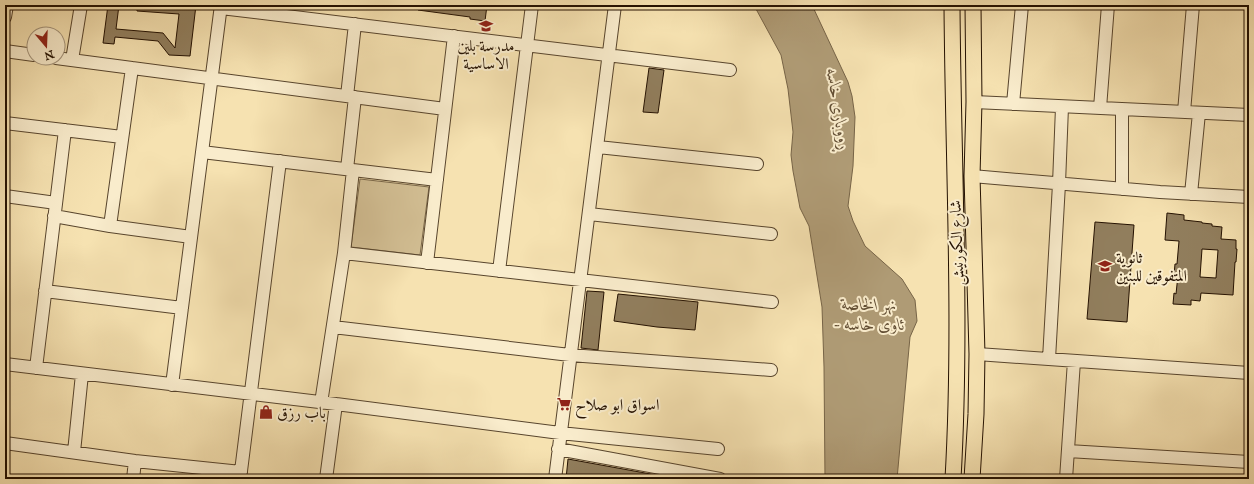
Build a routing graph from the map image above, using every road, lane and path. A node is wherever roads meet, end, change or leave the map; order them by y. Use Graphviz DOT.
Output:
graph roads {
  1 [pos="7,5"];
  2 [pos="81,5"];
  3 [pos="532,5"];
  4 [pos="615,5"];
  5 [pos="952,5"];
  6 [pos="973,5"];
  7 [pos="1022,5"];
  8 [pos="1108,5"];
  9 [pos="1193,5"];
  10 [pos="221,6"];
  11 [pos="5,17"];
  12 [pos="355,24"];
  13 [pos="454,36"];
  14 [pos="527,45"];
  15 [pos="5,52"];
  16 [pos="26,54"];
  17 [pos="609,54"];
  18 [pos="66,59"];
  19 [pos="72,60"];
  20 [pos="132,68"];
  21 [pos="730,70"];
  22 [pos="212,78"];
  23 [pos="351,96"];
  24 [pos="974,102"];
  25 [pos="1013,104"];
  26 [pos="1062,107"];
  27 [pos="1100,108"];
  28 [pos="446,109"];
  29 [pos="1122,109"];
  30 [pos="1184,112"];
  31 [pos="1198,113"];
  32 [pos="1249,115"];
  33 [pos="5,124"];
  34 [pos="65,130"];
  35 [pos="122,137"];
  36 [pos="598,147"];
  37 [pos="202,152"];
  38 [pos="280,161"];
  39 [pos="757,164"];
  40 [pos="350,170"];
  41 [pos="972,176"];
  42 [pos="437,180"];
  43 [pos="1059,184"];
  44 [pos="1122,189"];
  45 [pos="1190,194"];
  46 [pos="5,196"];
  47 [pos="1249,197"];
  48 [pos="56,203"];
  49 [pos="589,214"];
  50 [pos="54,216"];
  51 [pos="110,226"];
  52 [pos="771,234"];
  53 [pos="191,237"];
  54 [pos="344,253"];
  55 [pos="427,263"];
  56 [pos="499,271"];
  57 [pos="580,280"];
  58 [pos="45,291"];
  59 [pos="772,302"];
  60 [pos="182,308"];
  61 [pos="334,327"];
  62 [pos="977,354"];
  63 [pos="570,355"];
  64 [pos="1049,359"];
  65 [pos="1074,361"];
  66 [pos="5,364"];
  67 [pos="36,368"];
  68 [pos="771,370"];
  69 [pos="1249,373"];
  70 [pos="82,374"];
  71 [pos="172,385"];
  72 [pos="250,394"];
  73 [pos="321,403"];
  74 [pos="336,404"];
  75 [pos="560,433"];
  76 [pos="5,443"];
  77 [pos="558,449"];
  78 [pos="718,449"];
  79 [pos="1068,451"];
  80 [pos="74,452"];
  81 [pos="135,461"];
  82 [pos="1249,462"];
  83 [pos="240,476"];
  84 [pos="132,479"];
  85 [pos="326,479"];
  86 [pos="555,479"];
  87 [pos="720,479"];
  88 [pos="953,479"];
  89 [pos="972,479"];
  90 [pos="1066,479"];
  1 -- 11 [label="street"];
  2 -- 19 [label="street"];
  3 -- 14 [label="street"];
  4 -- 17 [label="street"];
  5 -- 88 [label="main road, شارع الكورنيش"];
  6 -- 24 [label="main road, شارع الكورنيش"];
  7 -- 25 [label="street"];
  8 -- 27 [label="street"];
  9 -- 30 [label="street"];
  10 -- 12 [label="street"];
  10 -- 22 [label="street"];
  12 -- 13 [label="street"];
  12 -- 23 [label="street"];
  13 -- 14 [label="street"];
  13 -- 28 [label="street"];
  14 -- 17 [label="street"];
  14 -- 56 [label="street"];
  15 -- 16 [label="street"];
  17 -- 21 [label="street"];
  17 -- 36 [label="street"];
  18 -- 19 [label="street"];
  19 -- 20 [label="street"];
  20 -- 22 [label="street"];
  20 -- 35 [label="street"];
  22 -- 23 [label="street"];
  22 -- 37 [label="street"];
  23 -- 28 [label="street"];
  23 -- 40 [label="street"];
  24 -- 25 [label="street"];
  24 -- 41 [label="main road, شارع الكورنيش"];
  25 -- 26 [label="street"];
  26 -- 27 [label="street"];
  26 -- 43 [label="street"];
  27 -- 29 [label="street"];
  28 -- 42 [label="street"];
  29 -- 30 [label="street"];
  29 -- 44 [label="street"];
  30 -- 31 [label="street"];
  31 -- 32 [label="street"];
  31 -- 45 [label="street"];
  33 -- 34 [label="street"];
  34 -- 35 [label="street"];
  34 -- 48 [label="street"];
  35 -- 51 [label="street"];
  36 -- 39 [label="street"];
  36 -- 49 [label="street"];
  37 -- 38 [label="street"];
  37 -- 53 [label="street"];
  38 -- 40 [label="street"];
  38 -- 72 [label="street"];
  40 -- 42 [label="street"];
  40 -- 54 [label="street"];
  41 -- 43 [label="street"];
  41 -- 62 [label="main road, شارع الكورنيش"];
  42 -- 55 [label="street"];
  43 -- 44 [label="street"];
  43 -- 64 [label="street"];
  44 -- 45 [label="street"];
  45 -- 47 [label="street"];
  46 -- 48 [label="street"];
  48 -- 50 [label="street"];
  49 -- 52 [label="street"];
  49 -- 57 [label="street"];
  50 -- 51 [label="street"];
  50 -- 58 [label="street"];
  51 -- 53 [label="street"];
  53 -- 60 [label="street"];
  54 -- 55 [label="street"];
  54 -- 61 [label="street"];
  55 -- 56 [label="street"];
  56 -- 57 [label="street"];
  57 -- 59 [label="street"];
  57 -- 63 [label="street"];
  58 -- 60 [label="street"];
  58 -- 67 [label="street"];
  60 -- 71 [label="street"];
  61 -- 63 [label="street"];
  61 -- 73 [label="street"];
  62 -- 64 [label="street"];
  62 -- 89 [label="main road, شارع الكورنيش"];
  63 -- 68 [label="street"];
  63 -- 75 [label="street"];
  64 -- 65 [label="street"];
  65 -- 69 [label="street"];
  65 -- 79 [label="street"];
  66 -- 67 [label="street"];
  67 -- 70 [label="street"];
  70 -- 71 [label="street"];
  70 -- 80 [label="street"];
  71 -- 72 [label="street"];
  72 -- 73 [label="street"];
  72 -- 83 [label="street"];
  73 -- 74 [label="street"];
  74 -- 75 [label="street"];
  74 -- 85 [label="street"];
  75 -- 77 [label="street"];
  75 -- 78 [label="street"];
  76 -- 80 [label="street"];
  77 -- 86 [label="street"];
  77 -- 87 [label="street"];
  79 -- 82 [label="street"];
  79 -- 90 [label="street"];
  80 -- 81 [label="street"];
  81 -- 83 [label="street"];
  81 -- 84 [label="street"];
}
